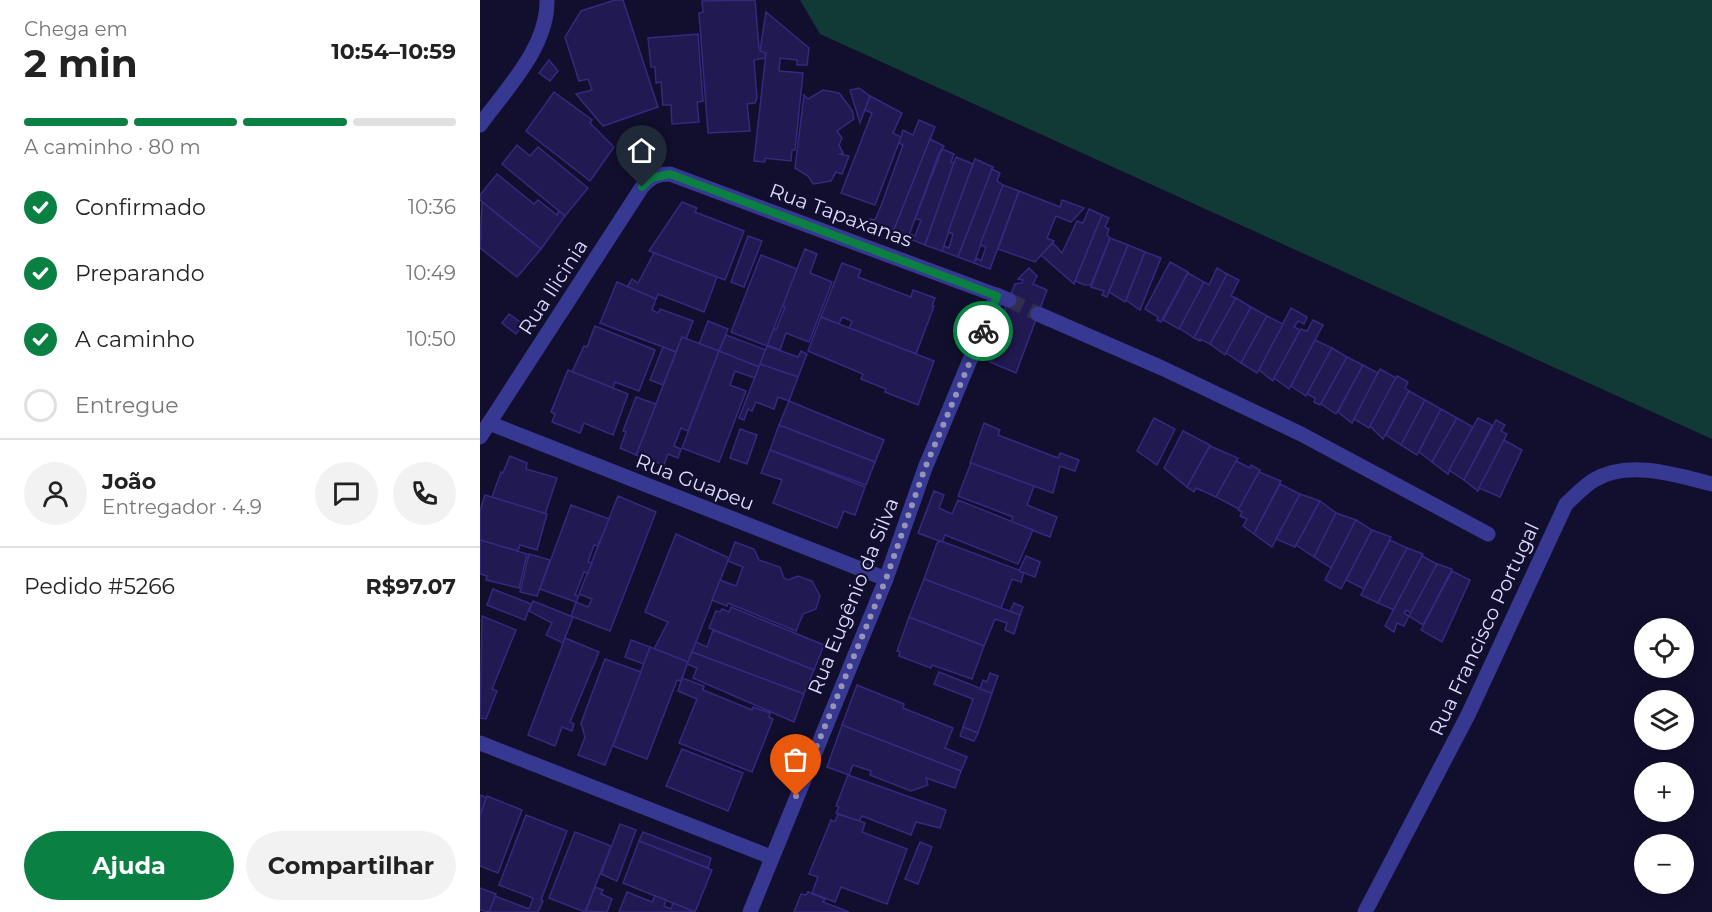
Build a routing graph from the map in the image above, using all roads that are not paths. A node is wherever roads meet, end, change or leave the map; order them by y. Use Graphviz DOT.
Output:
graph roads {
  1 [pos="547,0"];
  2 [pos="480,125"];
  3 [pos="670,174"];
  4 [pos="1003,298"];
  5 [pos="1038,314"];
  6 [pos="489,423"];
  7 [pos="480,437"];
  8 [pos="1712,484"];
  9 [pos="1488,534"];
  10 [pos="886,579"];
  11 [pos="480,742"];
  12 [pos="771,856"];
  13 [pos="750,912"];
  14 [pos="1365,912"];
  1 -- 2 [label="street"];
  3 -- 4 [label="street, Rua Tapaxanas"];
  3 -- 6 [label="street, Rua Ilicinia"];
  4 -- 10 [label="street, Rua Eugênio da Silva"];
  5 -- 9 [label="street"];
  6 -- 7 [label="street, Rua Ilicinia"];
  6 -- 10 [label="street, Rua Guapeu"];
  8 -- 14 [label="street, Rua Francisco Portugal"];
  10 -- 12 [label="street, Rua Eugênio da Silva"];
  11 -- 12 [label="street"];
  12 -- 13 [label="street, Rua Eugênio da Silva"];
}
